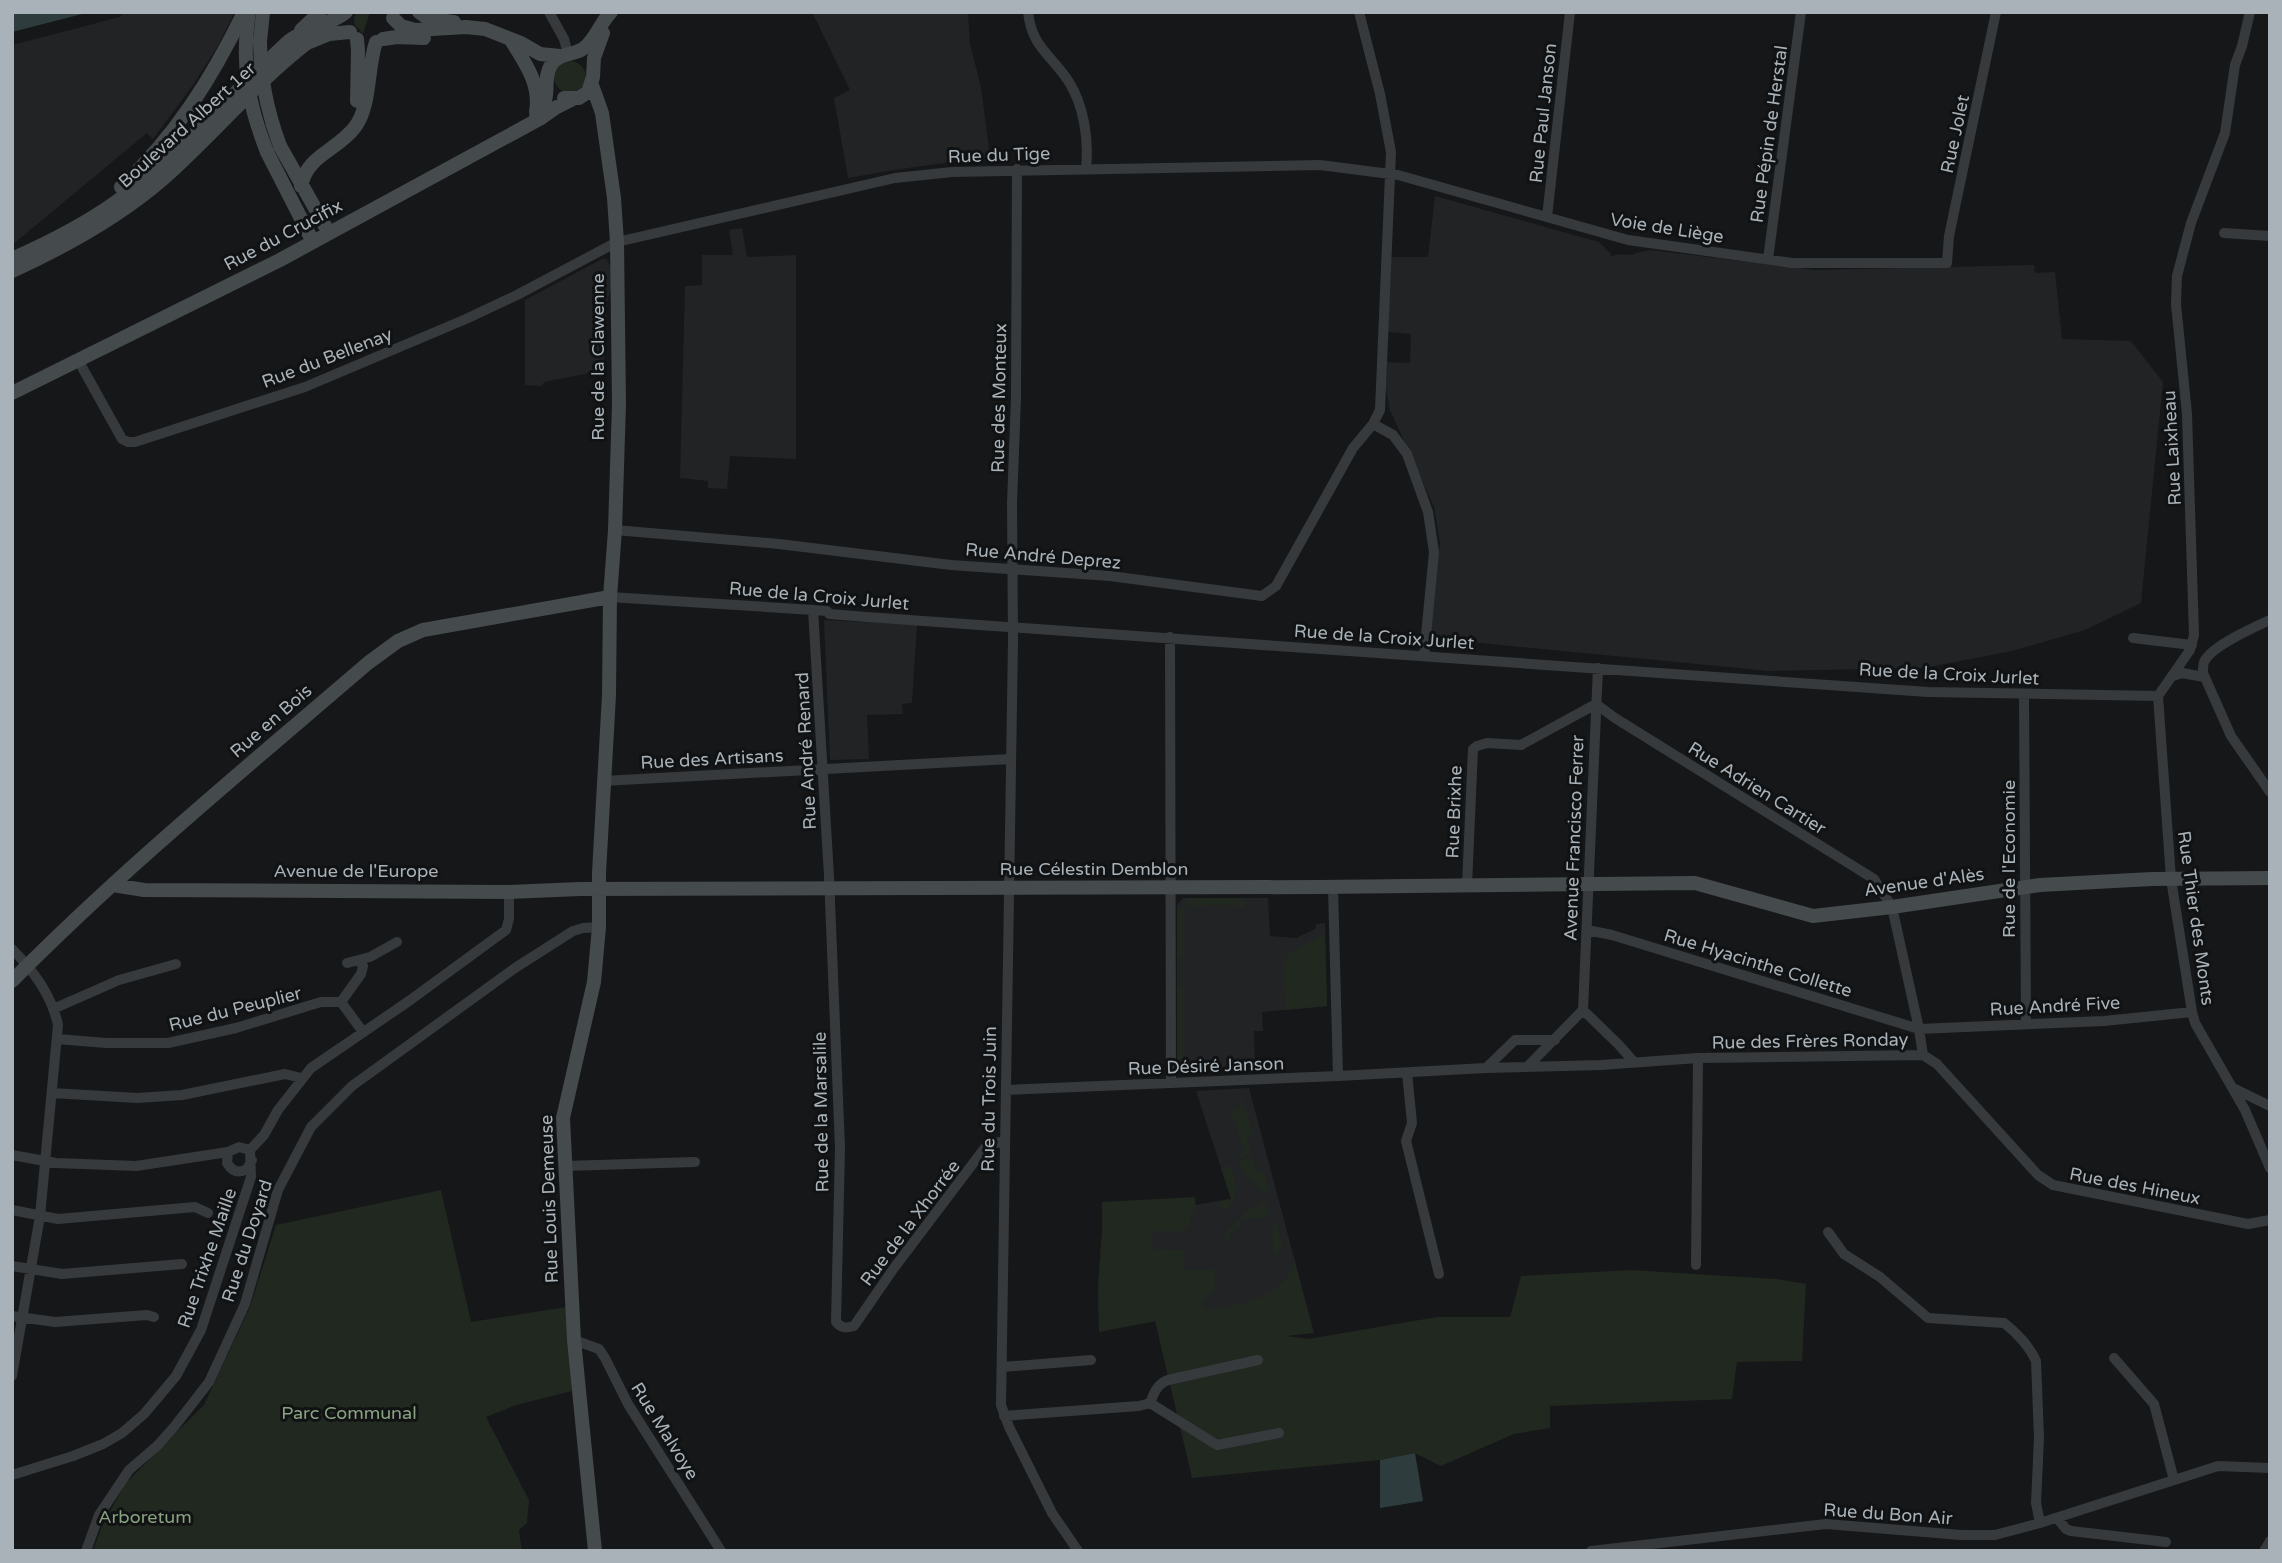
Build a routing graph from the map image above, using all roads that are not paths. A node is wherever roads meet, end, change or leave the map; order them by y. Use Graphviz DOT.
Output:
graph roads {
  1 [pos="247,12"];
  2 [pos="263,12"];
  3 [pos="320,12"];
  4 [pos="347,12"];
  5 [pos="419,12"];
  6 [pos="549,12"];
  7 [pos="611,12"];
  8 [pos="1028,12"];
  9 [pos="1359,12"];
  10 [pos="1570,12"];
  11 [pos="1801,12"];
  12 [pos="1996,12"];
  13 [pos="2250,12"];
  14 [pos="392,15"];
  15 [pos="476,28"];
  16 [pos="444,30"];
  17 [pos="294,36"];
  18 [pos="353,36"];
  19 [pos="511,39"];
  20 [pos="379,41"];
  21 [pos="567,55"];
  22 [pos="592,69"];
  23 [pos="548,81"];
  24 [pos="592,85"];
  25 [pos="572,99"];
  26 [pos="603,118"];
  27 [pos="530,123"];
  28 [pos="345,137"];
  29 [pos="277,150"];
  30 [pos="313,162"];
  31 [pos="1086,168"];
  32 [pos="1017,169"];
  33 [pos="1390,174"];
  34 [pos="301,186"];
  35 [pos="1546,217"];
  36 [pos="82,223"];
  37 [pos="329,233"];
  38 [pos="2224,233"];
  39 [pos="2270,236"];
  40 [pos="313,242"];
  41 [pos="617,242"];
  42 [pos="42,245"];
  43 [pos="12,253"];
  44 [pos="12,259"];
  45 [pos="1768,259"];
  46 [pos="1947,263"];
  47 [pos="12,271"];
  48 [pos="78,360"];
  49 [pos="12,393"];
  50 [pos="1373,424"];
  51 [pos="615,530"];
  52 [pos="1014,569"];
  53 [pos="610,597"];
  54 [pos="813,610"];
  55 [pos="2270,620"];
  56 [pos="1013,627"];
  57 [pos="1170,637"];
  58 [pos="2133,638"];
  59 [pos="2191,646"];
  60 [pos="1424,656"];
  61 [pos="2207,658"];
  62 [pos="1598,668"];
  63 [pos="2173,676"];
  64 [pos="2204,677"];
  65 [pos="2024,695"];
  66 [pos="2158,696"];
  67 [pos="1596,704"];
  68 [pos="1011,759"];
  69 [pos="822,769"];
  70 [pos="603,781"];
  71 [pos="2270,792"];
  72 [pos="2270,878"];
  73 [pos="2171,879"];
  74 [pos="113,885"];
  75 [pos="1467,885"];
  76 [pos="1588,885"];
  77 [pos="2025,886"];
  78 [pos="1169,887"];
  79 [pos="1333,887"];
  80 [pos="1008,889"];
  81 [pos="600,890"];
  82 [pos="829,890"];
  83 [pos="509,892"];
  84 [pos="1892,907"];
  85 [pos="600,927"];
  86 [pos="1587,930"];
  87 [pos="397,942"];
  88 [pos="12,949"];
  89 [pos="359,961"];
  90 [pos="347,963"];
  91 [pos="176,964"];
  92 [pos="28,965"];
  93 [pos="12,981"];
  94 [pos="341,1002"];
  95 [pos="53,1009"];
  96 [pos="1583,1010"];
  97 [pos="2192,1012"];
  98 [pos="2026,1024"];
  99 [pos="1919,1028"];
  100 [pos="363,1032"];
  101 [pos="57,1039"];
  102 [pos="1555,1040"];
  103 [pos="1923,1055"];
  104 [pos="1698,1058"];
  105 [pos="1634,1062"];
  106 [pos="1528,1067"];
  107 [pos="1486,1068"];
  108 [pos="1407,1073"];
  109 [pos="1338,1076"];
  110 [pos="302,1078"];
  111 [pos="1171,1083"];
  112 [pos="2234,1089"];
  113 [pos="1006,1090"];
  114 [pos="52,1093"];
  115 [pos="2270,1106"];
  116 [pos="1003,1142"];
  117 [pos="228,1152"];
  118 [pos="251,1155"];
  119 [pos="12,1156"];
  120 [pos="46,1162"];
  121 [pos="695,1162"];
  122 [pos="565,1166"];
  123 [pos="2270,1168"];
  124 [pos="12,1210"];
  125 [pos="208,1213"];
  126 [pos="40,1216"];
  127 [pos="2270,1220"];
  128 [pos="1828,1232"];
  129 [pos="182,1264"];
  130 [pos="1696,1265"];
  131 [pos="12,1266"];
  132 [pos="31,1270"];
  133 [pos="1439,1274"];
  134 [pos="17,1317"];
  135 [pos="154,1317"];
  136 [pos="844,1328"];
  137 [pos="574,1340"];
  138 [pos="2114,1358"];
  139 [pos="1091,1360"];
  140 [pos="1258,1360"];
  141 [pos="1002,1367"];
  142 [pos="13,1371"];
  143 [pos="1150,1403"];
  144 [pos="1004,1416"];
  145 [pos="1279,1433"];
  146 [pos="2270,1468"];
  147 [pos="12,1475"];
  148 [pos="2174,1480"];
  149 [pos="2057,1518"];
  150 [pos="2040,1523"];
  151 [pos="2270,1541"];
  152 [pos="2166,1542"];
  153 [pos="86,1551"];
  154 [pos="595,1551"];
  155 [pos="721,1551"];
  156 [pos="1078,1551"];
  157 [pos="1591,1551"];
  158 [pos="2264,1551"];
  1 -- 29 [label="street, bridge"];
  1 -- 36 [label="street"];
  2 -- 29 [label="street, bridge"];
  3 -- 17 [label="street"];
  4 -- 17 [label="street, Boulevard Albert 1er"];
  4 -- 18 [label="street, Boulevard Albert 1er"];
  5 -- 15 [label="street"];
  6 -- 21 [label="street"];
  7 -- 21 [label="street"];
  7 -- 22 [label="street"];
  8 -- 31 [label="street"];
  9 -- 33 [label="street"];
  10 -- 35 [label="street, Rue Paul Janson"];
  11 -- 45 [label="street, Rue Pépin de Herstal"];
  12 -- 46 [label="street, Rue Jolet"];
  13 -- 59 [label="street, Rue Laixheau"];
  14 -- 16 [label="street"];
  14 -- 20 [label="street"];
  15 -- 16 [label="street"];
  15 -- 19 [label="street"];
  16 -- 20 [label="street, Boulevard Albert 1er"];
  17 -- 36 [label="street, Boulevard Albert 1er"];
  18 -- 20 [label="street, Boulevard Albert 1er"];
  18 -- 28 [label="street"];
  18 -- 47 [label="street, Boulevard Albert 1er"];
  19 -- 21 [label="street"];
  19 -- 23 [label="street"];
  19 -- 27 [label="street"];
  20 -- 28 [label="street"];
  21 -- 22 [label="street"];
  21 -- 23 [label="street"];
  22 -- 24 [label="street"];
  23 -- 25 [label="street"];
  23 -- 27 [label="street"];
  24 -- 25 [label="street"];
  24 -- 26 [label="street, Rue de la Clawenne"];
  25 -- 26 [label="street"];
  25 -- 27 [label="street, Rue du Crucifix"];
  26 -- 41 [label="street, Rue de la Clawenne"];
  27 -- 37 [label="street, Rue du Crucifix"];
  28 -- 30 [label="street"];
  29 -- 30 [label="street"];
  29 -- 34 [label="street"];
  29 -- 40 [label="street"];
  30 -- 34 [label="street"];
  31 -- 32 [label="street, Rue du Tige"];
  31 -- 33 [label="street, Rue du Tige"];
  32 -- 41 [label="street, Rue du Tige"];
  32 -- 52 [label="street, Rue des Monteux"];
  33 -- 35 [label="street, Voie de Liège"];
  33 -- 50 [label="street"];
  34 -- 37 [label="street"];
  35 -- 45 [label="street, Voie de Liège"];
  36 -- 42 [label="street, Boulevard Albert 1er"];
  37 -- 40 [label="street, Rue du Crucifix"];
  38 -- 39 [label="street"];
  40 -- 48 [label="street, Rue du Crucifix"];
  41 -- 48 [label="street, Rue du Bellenay"];
  41 -- 51 [label="street, Rue de la Clawenne"];
  42 -- 43 [label="street"];
  42 -- 44 [label="street, Boulevard Albert 1er"];
  45 -- 46 [label="street, Voie de Liège"];
  48 -- 49 [label="street, Rue du Crucifix"];
  50 -- 52 [label="street, Rue André Deprez"];
  50 -- 60 [label="street"];
  51 -- 52 [label="street, Rue André Deprez"];
  51 -- 53 [label="street, Rue de la Clawenne"];
  52 -- 56 [label="street, Rue des Monteux"];
  53 -- 54 [label="street, Rue de la Croix Jurlet"];
  53 -- 70 [label="street, Rue Louis Demeuse"];
  53 -- 74 [label="street, Rue en Bois"];
  54 -- 56 [label="street, Rue de la Croix Jurlet"];
  54 -- 69 [label="street, Rue André Renard"];
  55 -- 61 [label="street"];
  56 -- 57 [label="street, Rue de la Croix Jurlet"];
  56 -- 68 [label="street, Rue du Trois Juin"];
  57 -- 60 [label="street, Rue de la Croix Jurlet"];
  57 -- 78 [label="street"];
  58 -- 59 [label="street"];
  59 -- 61 [label="street"];
  59 -- 63 [label="street"];
  60 -- 62 [label="street, Rue de la Croix Jurlet"];
  61 -- 64 [label="street"];
  62 -- 65 [label="street, Rue de la Croix Jurlet"];
  62 -- 67 [label="street, Avenue Francisco Ferrer"];
  63 -- 64 [label="street"];
  63 -- 66 [label="street"];
  64 -- 71 [label="street"];
  65 -- 66 [label="street, Rue de la Croix Jurlet"];
  65 -- 77 [label="street, Rue de l'Economie"];
  66 -- 73 [label="street, Rue Thier des Monts"];
  67 -- 75 [label="street, Rue Brixhe"];
  67 -- 76 [label="street, Avenue Francisco Ferrer"];
  67 -- 84 [label="street, Rue Adrien Cartier"];
  68 -- 69 [label="street, Rue des Artisans"];
  68 -- 80 [label="street, Rue du Trois Juin"];
  69 -- 70 [label="street, Rue des Artisans"];
  69 -- 82 [label="street, Rue André Renard"];
  70 -- 81 [label="street, Rue Louis Demeuse"];
  72 -- 73 [label="street, Avenue d'Alès"];
  73 -- 77 [label="street, Avenue d'Alès"];
  73 -- 97 [label="street, Rue Thier des Monts"];
  74 -- 83 [label="street, Avenue de l'Europe"];
  74 -- 92 [label="street, Rue en Bois"];
  75 -- 76 [label="street, Rue Célestin Demblon"];
  75 -- 79 [label="street, Rue Célestin Demblon"];
  76 -- 84 [label="street, Avenue d'Alès"];
  76 -- 86 [label="street, Avenue Francisco Ferrer"];
  77 -- 84 [label="street, Avenue d'Alès"];
  77 -- 98 [label="street, Rue de l'Economie"];
  78 -- 79 [label="street, Rue Célestin Demblon"];
  78 -- 80 [label="street, Rue Célestin Demblon"];
  78 -- 111 [label="street"];
  79 -- 109 [label="street"];
  80 -- 82 [label="street, Rue Célestin Demblon"];
  80 -- 113 [label="street, Rue du Trois Juin"];
  81 -- 82 [label="street, Rue Célestin Demblon"];
  81 -- 83 [label="street, Avenue de l'Europe"];
  81 -- 85 [label="street, Rue Louis Demeuse"];
  82 -- 136 [label="street, Rue de la Marsalile"];
  83 -- 100 [label="street, Rue Trixhe Maille"];
  84 -- 99 [label="street"];
  85 -- 122 [label="street, Rue Louis Demeuse"];
  85 -- 153 [label="street, Rue du Doyard"];
  86 -- 96 [label="street, Avenue Francisco Ferrer"];
  86 -- 99 [label="street, Rue Hyacinthe Collette"];
  87 -- 89 [label="street"];
  88 -- 92 [label="street"];
  89 -- 90 [label="street"];
  89 -- 94 [label="street"];
  91 -- 95 [label="street"];
  92 -- 93 [label="street, Rue en Bois"];
  92 -- 95 [label="street"];
  94 -- 100 [label="street"];
  94 -- 101 [label="street, Rue du Peuplier"];
  95 -- 101 [label="street"];
  96 -- 102 [label="street"];
  96 -- 105 [label="street"];
  97 -- 98 [label="street, Rue André Five"];
  97 -- 112 [label="street, Rue Thier des Monts"];
  98 -- 99 [label="street, Rue André Five"];
  99 -- 103 [label="street"];
  100 -- 110 [label="street, Rue Trixhe Maille"];
  101 -- 114 [label="street"];
  102 -- 106 [label="street"];
  102 -- 107 [label="street"];
  103 -- 104 [label="street, Rue des Frères Ronday"];
  103 -- 127 [label="street, Rue des Hineux"];
  104 -- 105 [label="street, Rue des Frères Ronday"];
  104 -- 130 [label="street"];
  105 -- 106 [label="street, Rue Désiré Janson"];
  106 -- 107 [label="street, Rue Désiré Janson"];
  107 -- 108 [label="street, Rue Désiré Janson"];
  108 -- 109 [label="street, Rue Désiré Janson"];
  108 -- 133 [label="street"];
  109 -- 111 [label="street, Rue Désiré Janson"];
  110 -- 114 [label="street"];
  110 -- 118 [label="street, Rue Trixhe Maille"];
  111 -- 113 [label="street, Rue Désiré Janson"];
  112 -- 115 [label="street"];
  112 -- 123 [label="street, Rue Thier des Monts"];
  113 -- 116 [label="street, Rue du Trois Juin"];
  114 -- 120 [label="street"];
  116 -- 136 [label="street, Rue de la Xhorrée"];
  116 -- 141 [label="street, Rue du Trois Juin"];
  117 -- 118 [label="street"];
  117 -- 118 [label="street"];
  117 -- 120 [label="street"];
  118 -- 147 [label="street, Rue Trixhe Maille"];
  119 -- 120 [label="street"];
  120 -- 126 [label="street"];
  121 -- 122 [label="street"];
  122 -- 137 [label="street, Rue Louis Demeuse"];
  124 -- 126 [label="street"];
  125 -- 126 [label="street"];
  126 -- 132 [label="street"];
  128 -- 150 [label="street"];
  129 -- 132 [label="street"];
  131 -- 132 [label="street"];
  132 -- 134 [label="street"];
  134 -- 135 [label="street"];
  134 -- 142 [label="street"];
  137 -- 154 [label="street, Rue Louis Demeuse"];
  137 -- 155 [label="street, Rue Malvoye"];
  138 -- 148 [label="street"];
  139 -- 141 [label="street"];
  140 -- 143 [label="street"];
  141 -- 144 [label="street, Rue du Trois Juin"];
  143 -- 144 [label="street"];
  143 -- 145 [label="street"];
  144 -- 156 [label="street, Rue du Trois Juin"];
  146 -- 148 [label="street, Rue du Bon Air"];
  148 -- 149 [label="street, Rue du Bon Air"];
  149 -- 150 [label="street, Rue du Bon Air"];
  149 -- 152 [label="street"];
  150 -- 157 [label="street, Rue du Bon Air"];
  151 -- 158 [label="street"];
}
